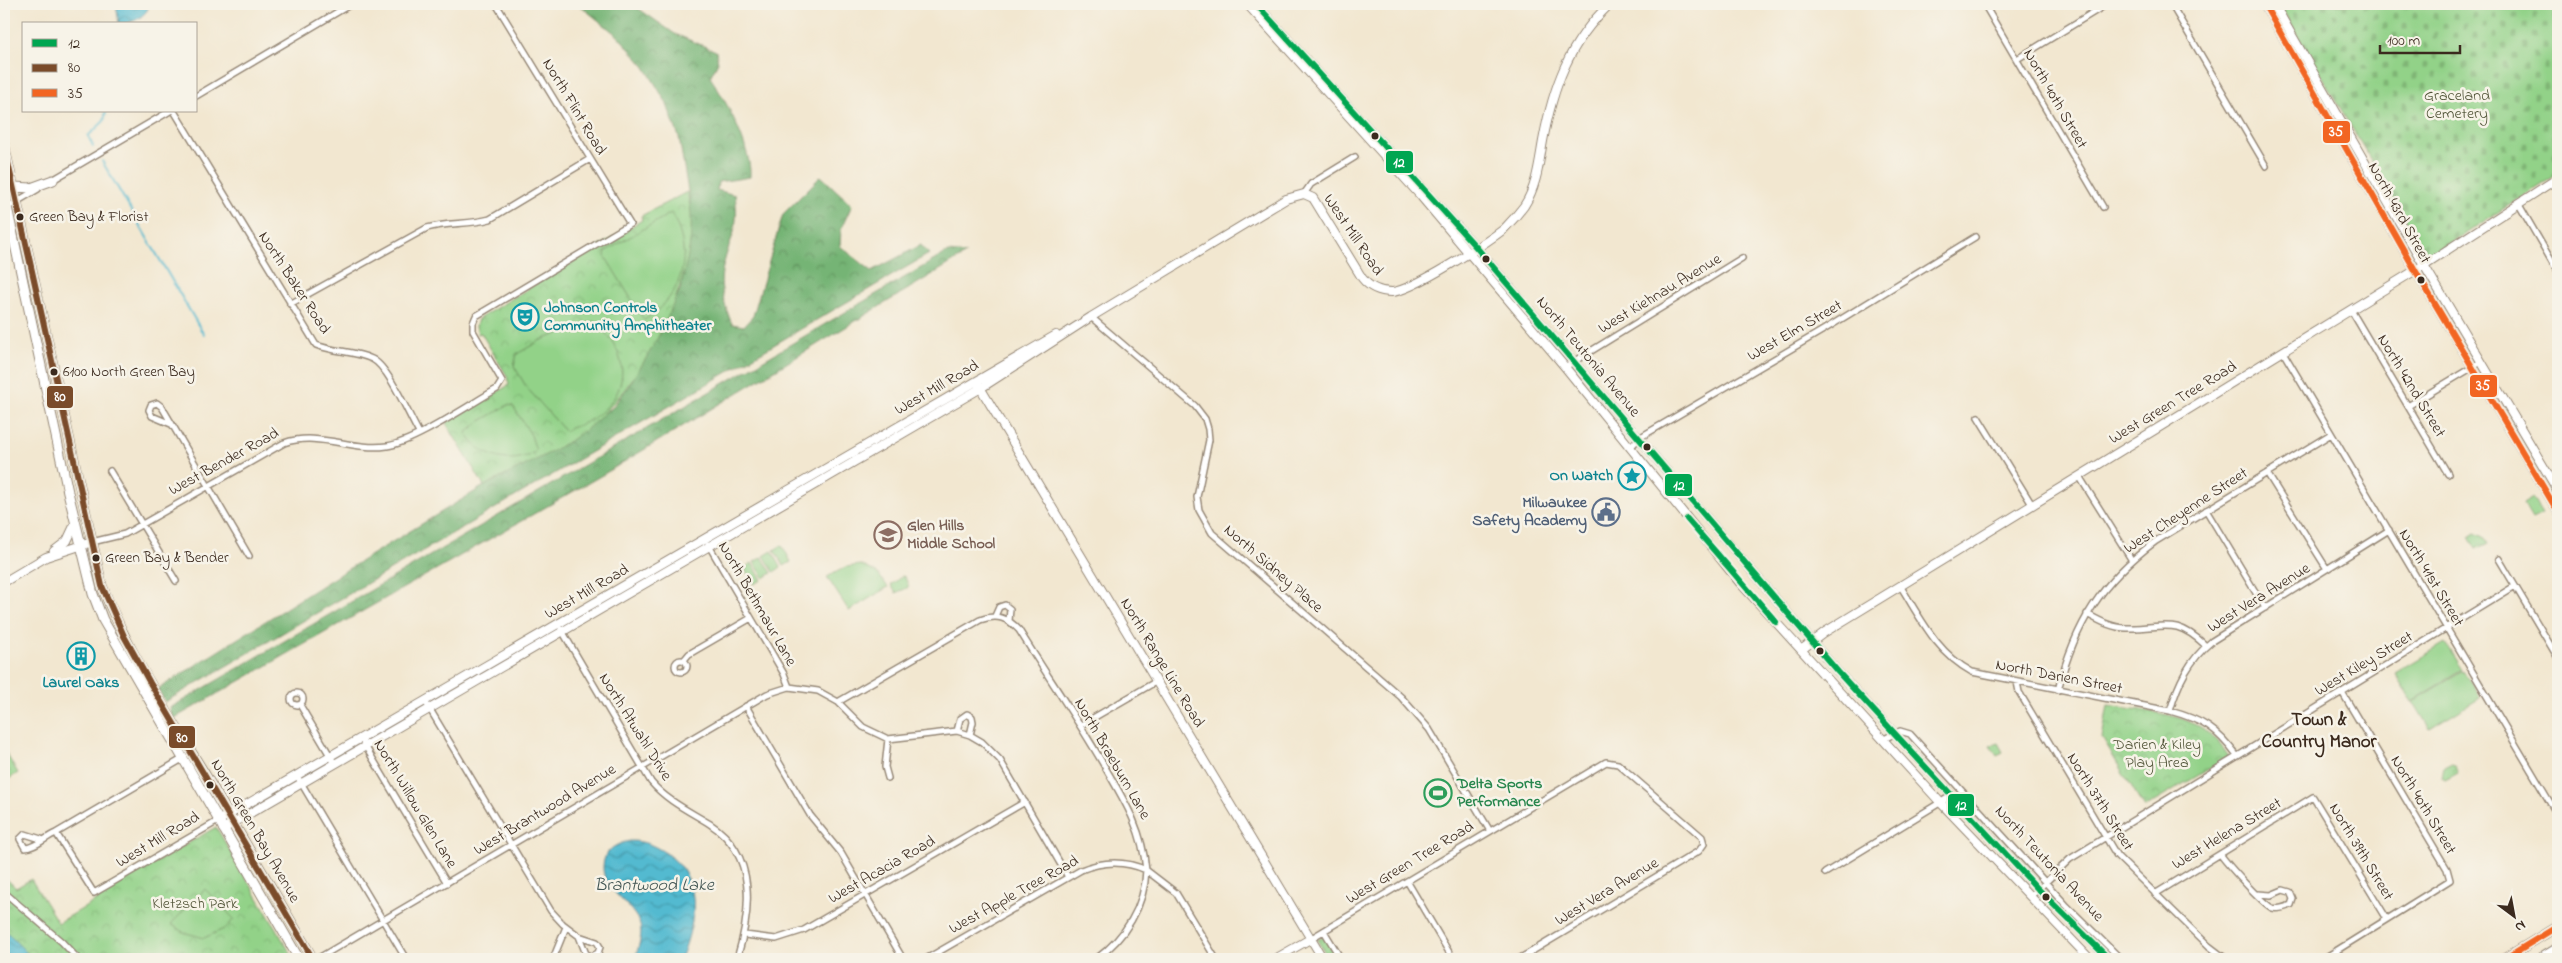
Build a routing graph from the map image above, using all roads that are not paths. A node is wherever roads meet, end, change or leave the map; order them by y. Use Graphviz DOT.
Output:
graph roads {
  1 [pos="351,4"];
  2 [pos="496,4"];
  3 [pos="1247,4"];
  4 [pos="1256,4"];
  5 [pos="1610,4"];
  6 [pos="1984,4"];
  7 [pos="2106,4"];
  8 [pos="2170,4"];
  9 [pos="2264,4"];
  10 [pos="2274,4"];
  11 [pos="1270,23"];
  12 [pos="2017,59"];
  13 [pos="198,95"];
  14 [pos="170,112"];
  15 [pos="173,112"];
  16 [pos="4,145"];
  17 [pos="1355,157"];
  18 [pos="590,159"];
  19 [pos="2266,166"];
  20 [pos="2558,178"];
  21 [pos="53,180"];
  22 [pos="14,188"];
  23 [pos="4,193"];
  24 [pos="1304,194"];
  25 [pos="17,201"];
  26 [pos="2518,203"];
  27 [pos="2103,206"];
  28 [pos="5,208"];
  29 [pos="630,224"];
  30 [pos="1975,237"];
  31 [pos="1476,247"];
  32 [pos="1467,252"];
  33 [pos="29,256"];
  34 [pos="1742,258"];
  35 [pos="17,259"];
  36 [pos="2424,265"];
  37 [pos="32,267"];
  38 [pos="19,270"];
  39 [pos="2415,270"];
  40 [pos="2558,272"];
  41 [pos="290,304"];
  42 [pos="2351,310"];
  43 [pos="1091,317"];
  44 [pos="2283,352"];
  45 [pos="1574,361"];
  46 [pos="2482,362"];
  47 [pos="1565,367"];
  48 [pos="2473,367"];
  49 [pos="976,381"];
  50 [pos="981,388"];
  51 [pos="2408,406"];
  52 [pos="1978,416"];
  53 [pos="171,424"];
  54 [pos="419,433"];
  55 [pos="2331,434"];
  56 [pos="1639,438"];
  57 [pos="1630,448"];
  58 [pos="110,471"];
  59 [pos="2267,473"];
  60 [pos="2448,474"];
  61 [pos="2079,476"];
  62 [pos="207,486"];
  63 [pos="2558,491"];
  64 [pos="2031,503"];
  65 [pos="2206,510"];
  66 [pos="2558,512"];
  67 [pos="75,524"];
  68 [pos="142,525"];
  69 [pos="2389,530"];
  70 [pos="704,539"];
  71 [pos="92,542"];
  72 [pos="80,546"];
  73 [pos="709,547"];
  74 [pos="249,556"];
  75 [pos="46,557"];
  76 [pos="2131,559"];
  77 [pos="2499,559"];
  78 [pos="2327,569"];
  79 [pos="4,582"];
  80 [pos="176,582"];
  81 [pos="2515,586"];
  82 [pos="1901,587"];
  83 [pos="2265,608"];
  84 [pos="2087,614"];
  85 [pos="995,616"];
  86 [pos="751,618"];
  87 [pos="1009,620"];
  88 [pos="558,624"];
  89 [pos="2447,628"];
  90 [pos="562,632"];
  91 [pos="1811,642"];
  92 [pos="2206,646"];
  93 [pos="1801,650"];
  94 [pos="2558,658"];
  95 [pos="684,660"];
  96 [pos="1157,681"];
  97 [pos="2017,682"];
  98 [pos="789,687"];
  99 [pos="2058,690"];
  100 [pos="2342,692"];
  101 [pos="425,701"];
  102 [pos="838,702"];
  103 [pos="300,704"];
  104 [pos="746,706"];
  105 [pos="430,709"];
  106 [pos="2170,711"];
  107 [pos="1081,724"];
  108 [pos="956,731"];
  109 [pos="970,734"];
  110 [pos="1893,734"];
  111 [pos="361,739"];
  112 [pos="888,739"];
  113 [pos="1882,740"];
  114 [pos="365,746"];
  115 [pos="192,753"];
  116 [pos="330,756"];
  117 [pos="2237,756"];
  118 [pos="182,759"];
  119 [pos="335,764"];
  120 [pos="641,766"];
  121 [pos="297,776"];
  122 [pos="888,778"];
  123 [pos="301,784"];
  124 [pos="1951,796"];
  125 [pos="2313,797"];
  126 [pos="1025,802"];
  127 [pos="1940,802"];
  128 [pos="229,814"];
  129 [pos="2558,816"];
  130 [pos="218,821"];
  131 [pos="234,823"];
  132 [pos="223,829"];
  133 [pos="1490,831"];
  134 [pos="56,833"];
  135 [pos="2104,838"];
  136 [pos="42,839"];
  137 [pos="1704,844"];
  138 [pos="511,845"];
  139 [pos="2220,854"];
  140 [pos="1146,870"];
  141 [pos="1826,873"];
  142 [pos="1068,877"];
  143 [pos="1407,881"];
  144 [pos="2046,882"];
  145 [pos="447,883"];
  146 [pos="2038,890"];
  147 [pos="4,892"];
  148 [pos="865,894"];
  149 [pos="2155,894"];
  150 [pos="2258,894"];
  151 [pos="2029,898"];
  152 [pos="2387,919"];
  153 [pos="382,921"];
  154 [pos="2558,926"];
  155 [pos="566,927"];
  156 [pos="1324,931"];
  157 [pos="744,934"];
  158 [pos="579,936"];
  159 [pos="1310,939"];
  160 [pos="2558,948"];
  161 [pos="2336,951"];
  162 [pos="78,959"];
  163 [pos="299,959"];
  164 [pos="313,959"];
  165 [pos="317,959"];
  166 [pos="406,959"];
  167 [pos="553,959"];
  168 [pos="738,959"];
  169 [pos="902,959"];
  170 [pos="926,959"];
  171 [pos="1096,959"];
  172 [pos="1216,959"];
  173 [pos="1275,959"];
  174 [pos="1323,959"];
  175 [pos="1341,959"];
  176 [pos="1453,959"];
  177 [pos="1519,959"];
  178 [pos="1763,959"];
  179 [pos="1775,959"];
  180 [pos="2090,959"];
  181 [pos="2109,959"];
  182 [pos="2121,959"];
  183 [pos="2226,959"];
  184 [pos="2323,959"];
  185 [pos="2341,959"];
  186 [pos="2504,959"];
  187 [pos="2540,959"];
  1 -- 13 [label="street"];
  2 -- 18 [label="street, North Flint Road"];
  3 -- 11 [label="main road, North Teutonia Avenue"];
  4 -- 11 [label="main road, North Teutonia Avenue"];
  5 -- 31 [label="main road, West Mill Road"];
  6 -- 12 [label="street, North 40th Street"];
  7 -- 12 [label="street"];
  8 -- 19 [label="street"];
  9 -- 39 [label="main road, North 43rd Street"];
  10 -- 36 [label="main road, North 43rd Street"];
  11 -- 31 [label="main road, North Teutonia Avenue"];
  11 -- 32 [label="main road, North Teutonia Avenue"];
  12 -- 27 [label="street, North 40th Street"];
  14 -- 21 [label="street"];
  15 -- 41 [label="street, North Baker Road"];
  16 -- 22 [label="main road, North Green Bay Avenue"];
  17 -- 24 [label="street"];
  18 -- 29 [label="street, North Flint Road"];
  18 -- 41 [label="street"];
  20 -- 26 [label="main road, West Green Tree Road"];
  21 -- 22 [label="main road"];
  21 -- 25 [label="street"];
  22 -- 25 [label="main road, North Green Bay Avenue"];
  23 -- 28 [label="main road, North Green Bay Avenue"];
  24 -- 32 [label="main road, West Mill Road"];
  24 -- 43 [label="main road, West Mill Road"];
  25 -- 28 [label="street"];
  25 -- 33 [label="main road, North Green Bay Avenue"];
  26 -- 36 [label="main road, West Green Tree Road"];
  26 -- 40 [label="street"];
  28 -- 35 [label="main road, North Green Bay Avenue"];
  29 -- 54 [label="street, West Bender Road"];
  30 -- 56 [label="street, West Elm Street"];
  31 -- 32 [label="main road, West Mill Road"];
  31 -- 45 [label="main road, North Teutonia Avenue"];
  32 -- 47 [label="main road, North Teutonia Avenue"];
  33 -- 35 [label="main road"];
  33 -- 37 [label="main road, North Green Bay Avenue"];
  34 -- 45 [label="street, West Kiehnau Avenue"];
  35 -- 38 [label="main road, North Green Bay Avenue"];
  36 -- 39 [label="main road, West Green Tree Road"];
  36 -- 46 [label="main road, North 43rd Street"];
  37 -- 38 [label="main road"];
  37 -- 71 [label="main road, North Green Bay Avenue"];
  38 -- 67 [label="main road, North Green Bay Avenue"];
  39 -- 42 [label="main road, West Green Tree Road"];
  39 -- 48 [label="main road, North 43rd Street"];
  41 -- 54 [label="street, North Baker Road"];
  42 -- 44 [label="main road, West Green Tree Road"];
  42 -- 51 [label="street, North 42nd Street"];
  43 -- 49 [label="main road, West Mill Road"];
  43 -- 50 [label="main road, West Mill Road"];
  43 -- 133 [label="street, North Sidney Place"];
  44 -- 55 [label="street, North 41st Street"];
  44 -- 61 [label="main road, West Green Tree Road"];
  45 -- 47 [label="street, West Kiehnau Avenue"];
  45 -- 56 [label="main road, North Teutonia Avenue"];
  46 -- 48 [label="street"];
  46 -- 63 [label="main road, North 43rd Street"];
  47 -- 57 [label="main road, North Teutonia Avenue"];
  48 -- 51 [label="street"];
  48 -- 66 [label="main road, North 43rd Street"];
  49 -- 50 [label="main road, North Range Line Road"];
  49 -- 70 [label="main road, West Mill Road"];
  50 -- 73 [label="main road, West Mill Road"];
  50 -- 96 [label="main road, North Range Line Road"];
  51 -- 60 [label="street, North 42nd Street"];
  52 -- 64 [label="street"];
  53 -- 53 [label="street"];
  53 -- 62 [label="street"];
  54 -- 62 [label="street, West Bender Road"];
  55 -- 59 [label="street, West Cheyenne Street"];
  55 -- 69 [label="street, North 41st Street"];
  56 -- 57 [label="street, West Elm Street"];
  56 -- 91 [label="main road, North Teutonia Avenue"];
  57 -- 93 [label="main road, North Teutonia Avenue"];
  58 -- 68 [label="street"];
  59 -- 65 [label="street, West Cheyenne Street"];
  59 -- 78 [label="street"];
  61 -- 64 [label="main road, West Green Tree Road"];
  61 -- 76 [label="street"];
  62 -- 68 [label="street, West Bender Road"];
  62 -- 74 [label="street"];
  64 -- 82 [label="main road, West Green Tree Road"];
  65 -- 76 [label="street, West Cheyenne Street"];
  65 -- 83 [label="street"];
  67 -- 72 [label="main road, North Green Bay Avenue"];
  67 -- 75 [label="main road"];
  68 -- 71 [label="street, West Bender Road"];
  68 -- 80 [label="street"];
  69 -- 78 [label="street, West Vera Avenue"];
  69 -- 89 [label="street, North 41st Street"];
  70 -- 73 [label="street, North Bethmaur Lane"];
  70 -- 88 [label="main road, West Mill Road"];
  71 -- 72 [label="main road, West Bender Road"];
  71 -- 115 [label="main road, North Green Bay Avenue"];
  72 -- 75 [label="main road, West Bender Road"];
  72 -- 118 [label="main road, North Green Bay Avenue"];
  73 -- 86 [label="street, North Bethmaur Lane"];
  73 -- 90 [label="main road, West Mill Road"];
  75 -- 79 [label="main road, West Bender Road"];
  76 -- 84 [label="street, West Cheyenne Street"];
  77 -- 81 [label="street"];
  78 -- 83 [label="street, West Vera Avenue"];
  81 -- 89 [label="street, West Kiley Street"];
  81 -- 94 [label="street"];
  82 -- 91 [label="main road, West Green Tree Road"];
  82 -- 97 [label="street, North Darien Street"];
  83 -- 92 [label="street, West Vera Avenue"];
  84 -- 92 [label="street"];
  84 -- 99 [label="street, West Cheyenne Street"];
  85 -- 87 [label="street"];
  85 -- 87 [label="street, North Braeburn Lane"];
  85 -- 102 [label="street"];
  86 -- 95 [label="street"];
  86 -- 98 [label="street, North Bethmaur Lane"];
  87 -- 107 [label="street, North Braeburn Lane"];
  88 -- 90 [label="street, North Atwahl Drive"];
  88 -- 101 [label="main road, West Mill Road"];
  89 -- 100 [label="street, West Kiley Street"];
  89 -- 129 [label="street, North 41st Street"];
  90 -- 105 [label="main road, West Mill Road"];
  90 -- 120 [label="street, North Atwahl Drive"];
  91 -- 93 [label="main road, West Green Tree Road"];
  91 -- 110 [label="main road, North Teutonia Avenue"];
  92 -- 106 [label="street, West Vera Avenue"];
  93 -- 113 [label="main road, North Teutonia Avenue"];
  96 -- 107 [label="street"];
  96 -- 159 [label="main road, North Range Line Road"];
  97 -- 99 [label="street, North Darien Street"];
  97 -- 135 [label="street, North 37th Street"];
  98 -- 102 [label="street, North Bethmaur Lane"];
  98 -- 104 [label="street, West Brantwood Avenue"];
  99 -- 106 [label="street, North Darien Street"];
  100 -- 117 [label="street, West Kiley Street"];
  100 -- 152 [label="street, North 40th Street"];
  101 -- 105 [label="street"];
  101 -- 111 [label="main road, West Mill Road"];
  102 -- 112 [label="street, North Bethmaur Lane"];
  103 -- 116 [label="street"];
  104 -- 120 [label="street, West Brantwood Avenue"];
  104 -- 148 [label="street"];
  105 -- 114 [label="main road, West Mill Road"];
  105 -- 138 [label="street"];
  106 -- 117 [label="street, North Darien Street"];
  107 -- 140 [label="street, North Braeburn Lane"];
  108 -- 109 [label="street"];
  108 -- 109 [label="street"];
  108 -- 112 [label="street"];
  109 -- 126 [label="street"];
  110 -- 113 [label="street"];
  110 -- 124 [label="main road, North Teutonia Avenue"];
  110 -- 144 [label="street, North Teutonia Avenue"];
  111 -- 114 [label="street, North Willow Glen Lane"];
  111 -- 116 [label="main road, West Mill Road"];
  112 -- 122 [label="street"];
  113 -- 127 [label="main road, North Teutonia Avenue"];
  114 -- 119 [label="main road, West Mill Road"];
  114 -- 145 [label="street, North Willow Glen Lane"];
  115 -- 118 [label="street"];
  115 -- 128 [label="main road, North Green Bay Avenue"];
  116 -- 119 [label="street"];
  116 -- 121 [label="main road, West Mill Road"];
  117 -- 135 [label="street, West Kiley Street"];
  118 -- 130 [label="main road, North Green Bay Avenue"];
  118 -- 134 [label="street"];
  119 -- 123 [label="main road, West Mill Road"];
  120 -- 138 [label="street, West Brantwood Avenue"];
  120 -- 157 [label="street, North Atwahl Drive"];
  121 -- 123 [label="street"];
  121 -- 128 [label="main road, West Mill Road"];
  123 -- 131 [label="main road, West Mill Road"];
  123 -- 153 [label="street"];
  124 -- 127 [label="street"];
  124 -- 146 [label="main road, North Teutonia Avenue"];
  125 -- 139 [label="street, West Helena Street"];
  125 -- 152 [label="street, North 39th Street"];
  126 -- 142 [label="street"];
  126 -- 148 [label="street, West Acacia Road"];
  127 -- 141 [label="street"];
  127 -- 151 [label="main road, North Teutonia Avenue"];
  128 -- 130 [label="main road, West Mill Road"];
  128 -- 131 [label="main road, North Green Bay Avenue"];
  130 -- 132 [label="main road, North Green Bay Avenue"];
  130 -- 134 [label="street, West Mill Road"];
  131 -- 132 [label="main road, West Mill Road"];
  131 -- 164 [label="main road, North Green Bay Avenue"];
  132 -- 163 [label="main road, North Green Bay Avenue"];
  133 -- 137 [label="street, West Green Tree Road"];
  133 -- 143 [label="street, West Green Tree Road"];
  134 -- 136 [label="street"];
  135 -- 144 [label="street, West Kiley Street"];
  135 -- 149 [label="street, North 37th Street"];
  137 -- 177 [label="street, West Vera Avenue"];
  138 -- 145 [label="street, West Brantwood Avenue"];
  138 -- 155 [label="street"];
  139 -- 149 [label="street, West Helena Street"];
  139 -- 150 [label="street"];
  140 -- 142 [label="street, West Apple Tree Road"];
  140 -- 171 [label="street, North Braeburn Lane"];
  140 -- 172 [label="street"];
  142 -- 170 [label="street, West Apple Tree Road"];
  143 -- 156 [label="street, West Green Tree Road"];
  143 -- 176 [label="street"];
  144 -- 146 [label="street, West Kiley Street"];
  144 -- 182 [label="street, North Teutonia Avenue"];
  145 -- 153 [label="street, West Brantwood Avenue"];
  146 -- 151 [label="street, West Kiley Street"];
  146 -- 181 [label="main road, North Teutonia Avenue"];
  147 -- 162 [label="street"];
  148 -- 157 [label="street, West Acacia Road"];
  148 -- 169 [label="street"];
  149 -- 183 [label="street, North 37th Street"];
  150 -- 150 [label="street"];
  151 -- 180 [label="main road, North Teutonia Avenue"];
  152 -- 161 [label="street"];
  153 -- 165 [label="street, West Brantwood Avenue"];
  153 -- 166 [label="street"];
  154 -- 186 [label="main road"];
  155 -- 158 [label="street"];
  155 -- 167 [label="street"];
  156 -- 159 [label="street, West Green Tree Road"];
  156 -- 175 [label="street"];
  157 -- 168 [label="street, North Atwahl Drive"];
  158 -- 158 [label="street"];
  159 -- 173 [label="main road, West Green Tree Road"];
  159 -- 174 [label="main road, North Range Line Road"];
  160 -- 187 [label="main road"];
  161 -- 184 [label="street"];
  161 -- 185 [label="street"];
  178 -- 179 [label="street"];
}
